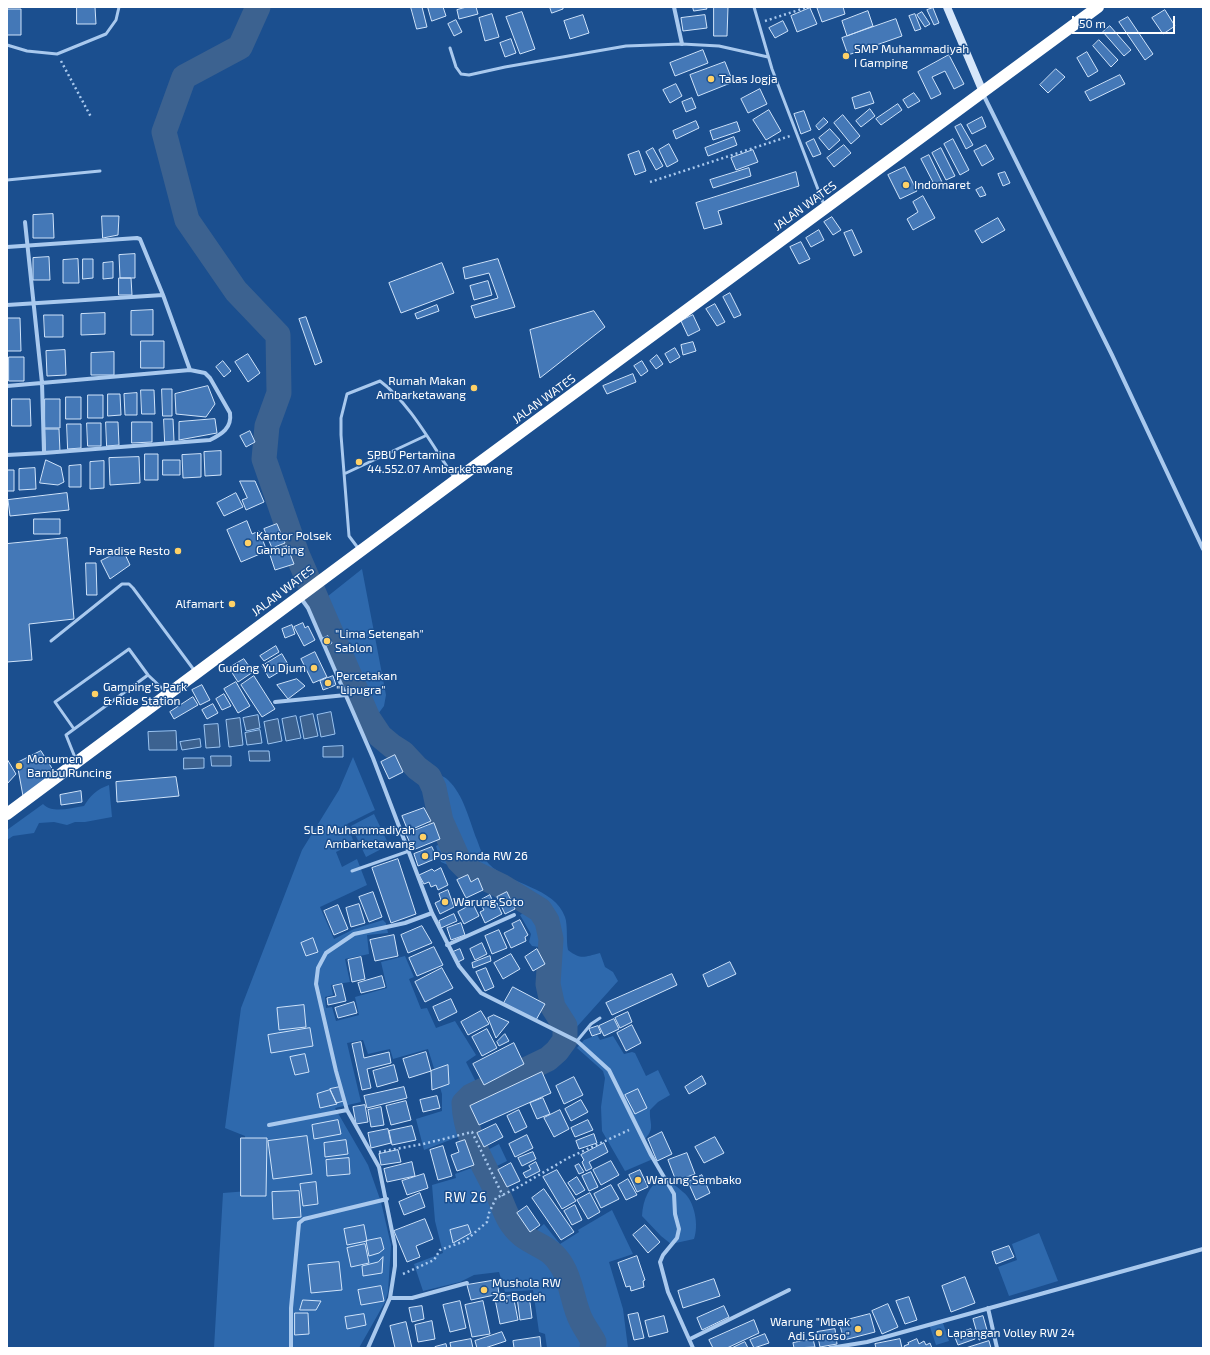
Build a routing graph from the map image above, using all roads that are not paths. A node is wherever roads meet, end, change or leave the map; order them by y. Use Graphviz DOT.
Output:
graph roads {
  1 [pos="119,7"];
  2 [pos="674,7"];
  3 [pos="754,7"];
  4 [pos="947,7"];
  5 [pos="1098,7"];
  6 [pos="682,44"];
  7 [pos="7,45"];
  8 [pos="450,48"];
  9 [pos="768,57"];
  10 [pos="983,92"];
  11 [pos="100,171"];
  12 [pos="7,180"];
  13 [pos="825,208"];
  14 [pos="25,222"];
  15 [pos="27,246"];
  16 [pos="7,247"];
  17 [pos="163,295"];
  18 [pos="33,304"];
  19 [pos="7,305"];
  20 [pos="190,370"];
  21 [pos="42,383"];
  22 [pos="7,386"];
  23 [pos="426,436"];
  24 [pos="44,453"];
  25 [pos="7,455"];
  26 [pos="344,474"];
  27 [pos="456,480"];
  28 [pos="1203,549"];
  29 [pos="361,551"];
  30 [pos="305,593"];
  31 [pos="51,641"];
  32 [pos="197,674"];
  33 [pos="148,675"];
  34 [pos="169,695"];
  35 [pos="346,695"];
  36 [pos="275,702"];
  37 [pos="74,729"];
  38 [pos="77,762"];
  39 [pos="7,814"];
  40 [pos="409,850"];
  41 [pos="352,871"];
  42 [pos="432,913"];
  43 [pos="514,915"];
  44 [pos="447,945"];
  45 [pos="600,1018"];
  46 [pos="576,1040"];
  47 [pos="347,1110"];
  48 [pos="269,1124"];
  49 [pos="387,1199"];
  50 [pos="1203,1249"];
  51 [pos="468,1283"];
  52 [pos="789,1290"];
  53 [pos="390,1298"];
  54 [pos="988,1308"];
  55 [pos="690,1339"];
  56 [pos="866,1342"];
  57 [pos="291,1348"];
  58 [pos="368,1348"];
  59 [pos="693,1348"];
  60 [pos="830,1348"];
  61 [pos="868,1348"];
  62 [pos="997,1348"];
  1 -- 7 [label="lane"];
  2 -- 6 [label="street"];
  3 -- 9 [label="lane"];
  4 -- 10 [label="street"];
  5 -- 10 [label="highway, JALAN WATES"];
  6 -- 8 [label="lane"];
  6 -- 9 [label="lane"];
  9 -- 13 [label="lane"];
  10 -- 13 [label="highway, JALAN WATES"];
  10 -- 28 [label="street"];
  11 -- 12 [label="lane"];
  13 -- 27 [label="highway, JALAN WATES"];
  14 -- 15 [label="street"];
  15 -- 16 [label="street"];
  15 -- 17 [label="street"];
  15 -- 18 [label="street"];
  17 -- 18 [label="street"];
  17 -- 20 [label="street"];
  18 -- 19 [label="street"];
  18 -- 21 [label="street"];
  20 -- 21 [label="street"];
  20 -- 24 [label="street"];
  21 -- 22 [label="street"];
  21 -- 24 [label="street"];
  23 -- 26 [label="lane"];
  23 -- 26 [label="lane"];
  23 -- 27 [label="lane"];
  24 -- 25 [label="street"];
  26 -- 29 [label="lane"];
  27 -- 29 [label="highway, JALAN WATES"];
  29 -- 30 [label="highway, JALAN WATES"];
  30 -- 32 [label="highway, JALAN WATES"];
  30 -- 35 [label="street"];
  31 -- 32 [label="lane"];
  32 -- 34 [label="highway, JALAN WATES"];
  33 -- 34 [label="lane"];
  33 -- 37 [label="lane"];
  33 -- 37 [label="lane"];
  34 -- 38 [label="highway, JALAN WATES"];
  35 -- 36 [label="street"];
  35 -- 40 [label="street"];
  37 -- 38 [label="lane"];
  38 -- 39 [label="highway, JALAN WATES"];
  40 -- 41 [label="lane"];
  40 -- 42 [label="street"];
  42 -- 44 [label="street"];
  42 -- 47 [label="street"];
  43 -- 44 [label="street"];
  44 -- 46 [label="street"];
  45 -- 46 [label="lane"];
  46 -- 55 [label="street"];
  47 -- 48 [label="street"];
  47 -- 49 [label="street"];
  49 -- 53 [label="street"];
  49 -- 57 [label="street"];
  50 -- 54 [label="street"];
  51 -- 53 [label="street"];
  52 -- 55 [label="street"];
  53 -- 58 [label="street"];
  54 -- 56 [label="street"];
  54 -- 62 [label="street"];
  55 -- 59 [label="street"];
  56 -- 60 [label="street"];
  56 -- 61 [label="street"];
}
